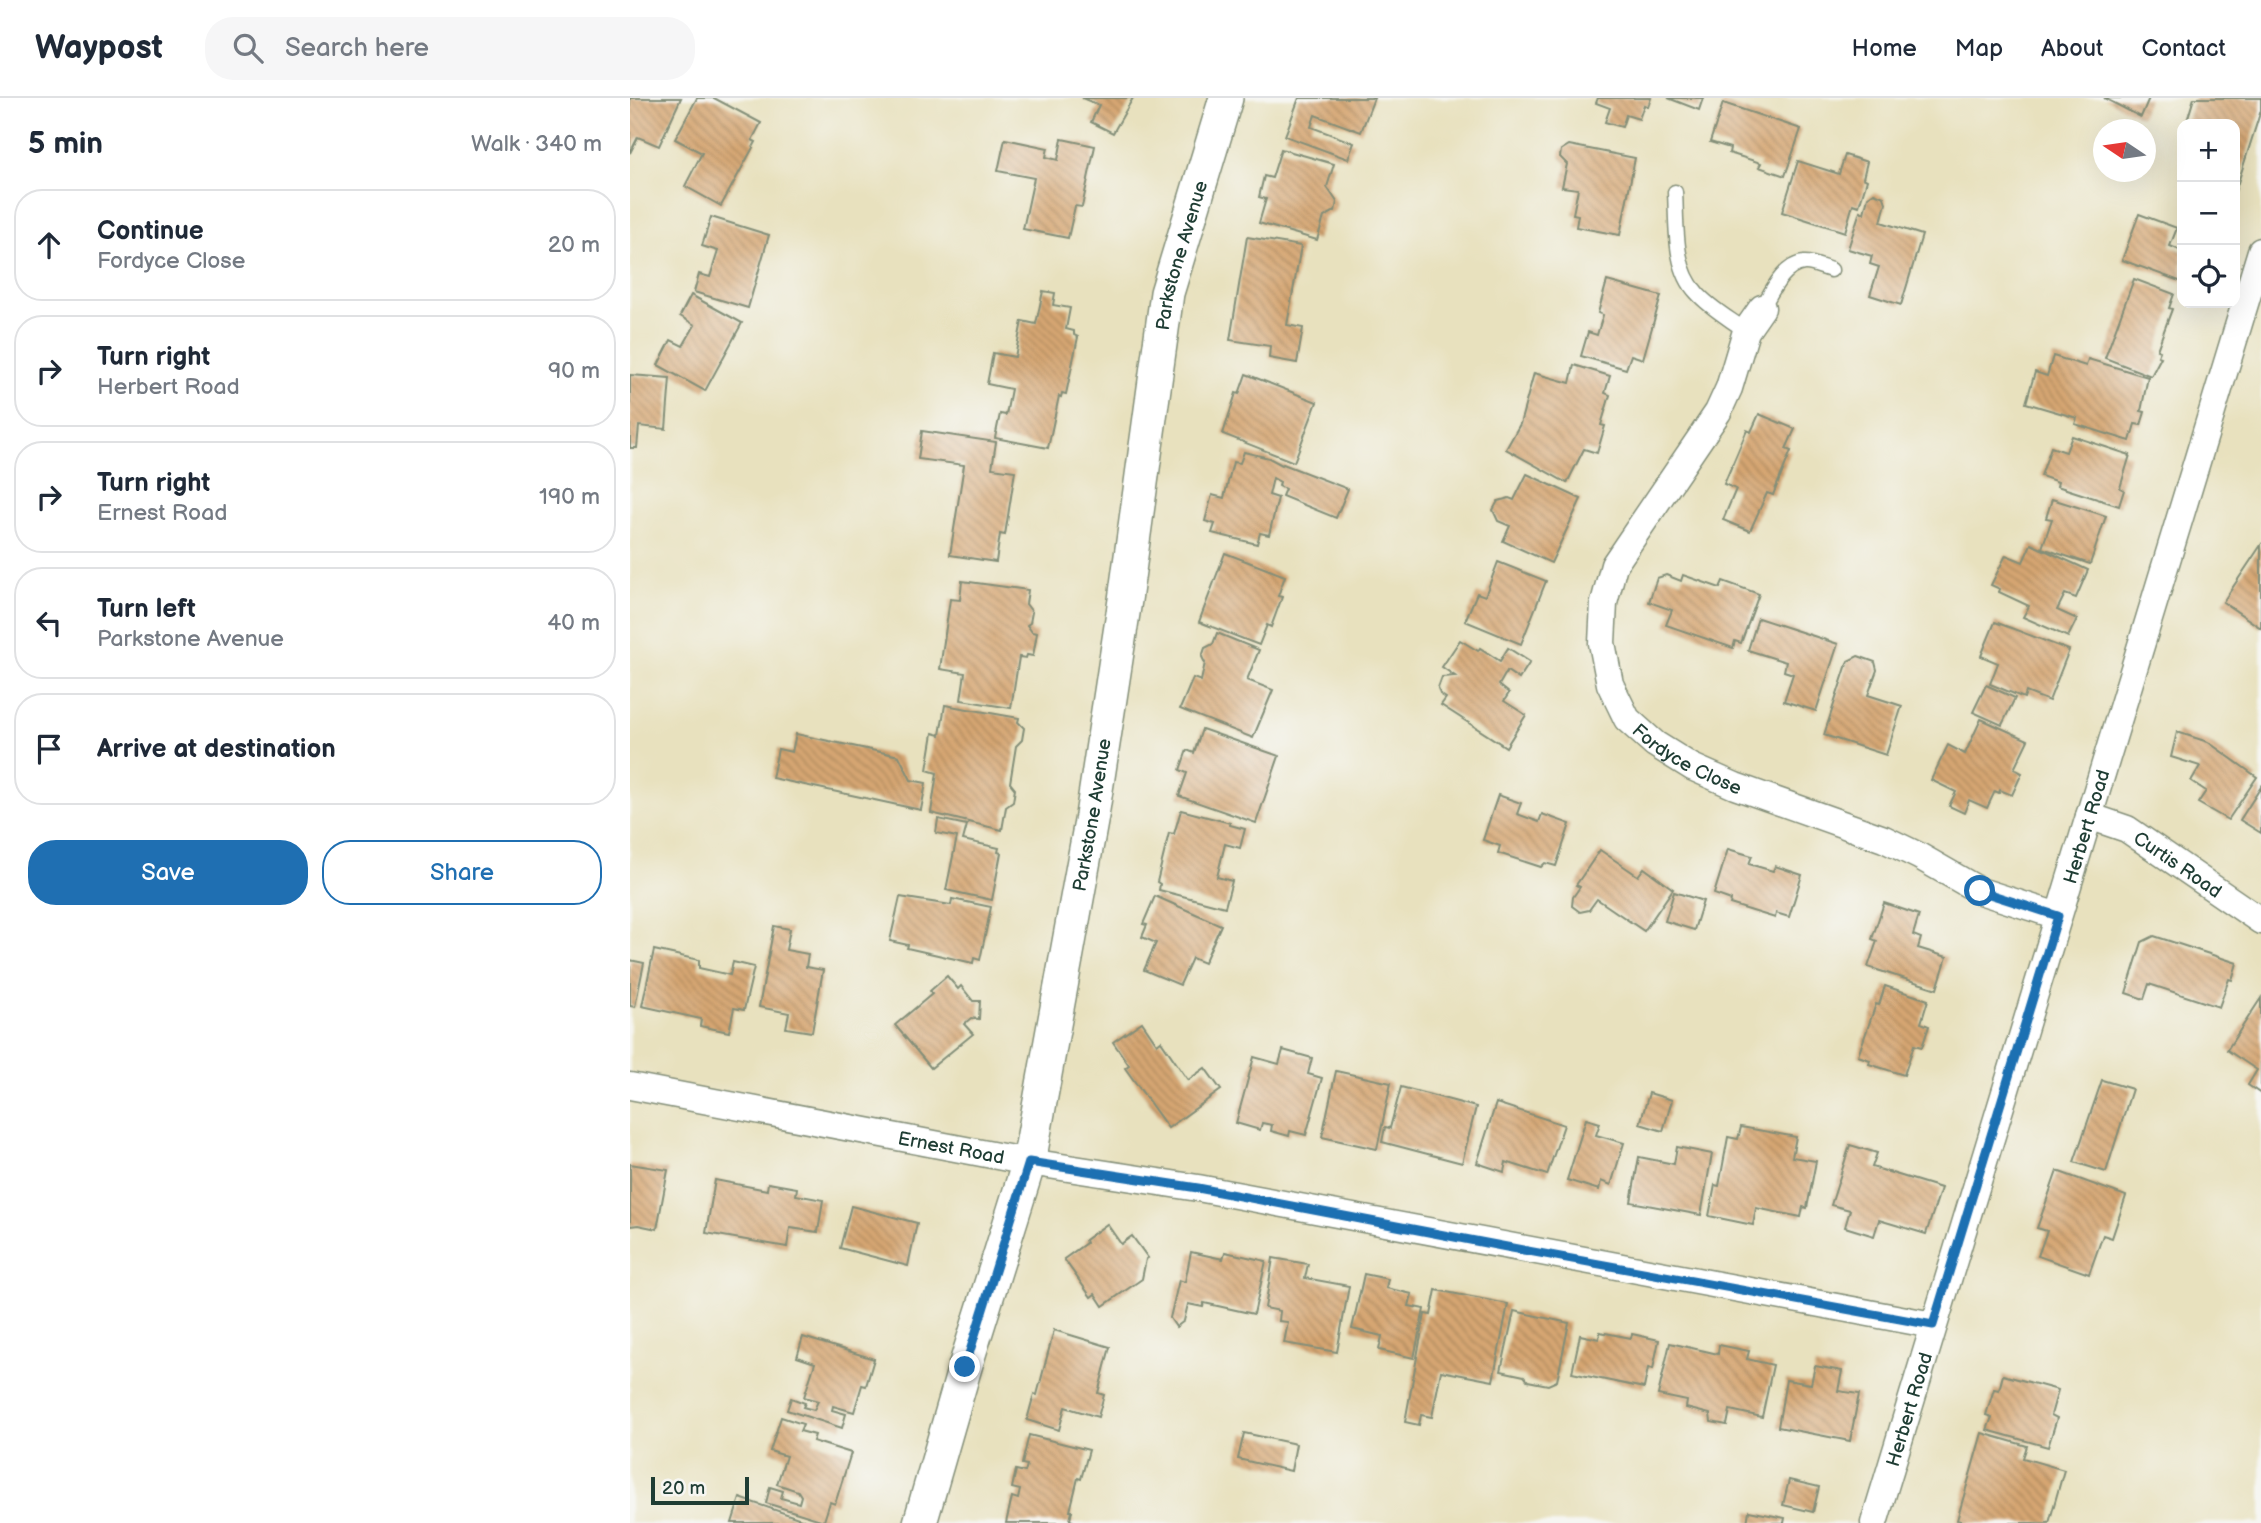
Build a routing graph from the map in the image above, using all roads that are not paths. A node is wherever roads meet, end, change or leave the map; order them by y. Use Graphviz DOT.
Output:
graph roads {
  1 [pos="1226,98"];
  2 [pos="1675,192"];
  3 [pos="2261,251"];
  4 [pos="1831,270"];
  5 [pos="1762,308"];
  6 [pos="1746,331"];
  7 [pos="2089,816"];
  8 [pos="2058,916"];
  9 [pos="2261,922"];
  10 [pos="630,1086"];
  11 [pos="1029,1162"];
  12 [pos="1933,1325"];
  13 [pos="920,1523"];
  14 [pos="1874,1523"];
  1 -- 11 [label="street, Parkstone Avenue"];
  2 -- 6 [label="lane"];
  3 -- 7 [label="street, Herbert Road"];
  4 -- 5 [label="lane"];
  5 -- 6 [label="street, Fordyce Close"];
  6 -- 8 [label="street, Fordyce Close"];
  7 -- 8 [label="street, Herbert Road"];
  7 -- 9 [label="street, Curtis Road"];
  8 -- 12 [label="street, Herbert Road"];
  10 -- 11 [label="street, Ernest Road"];
  11 -- 12 [label="street, Ernest Road"];
  11 -- 13 [label="street, Parkstone Avenue"];
  12 -- 14 [label="street, Herbert Road"];
}
